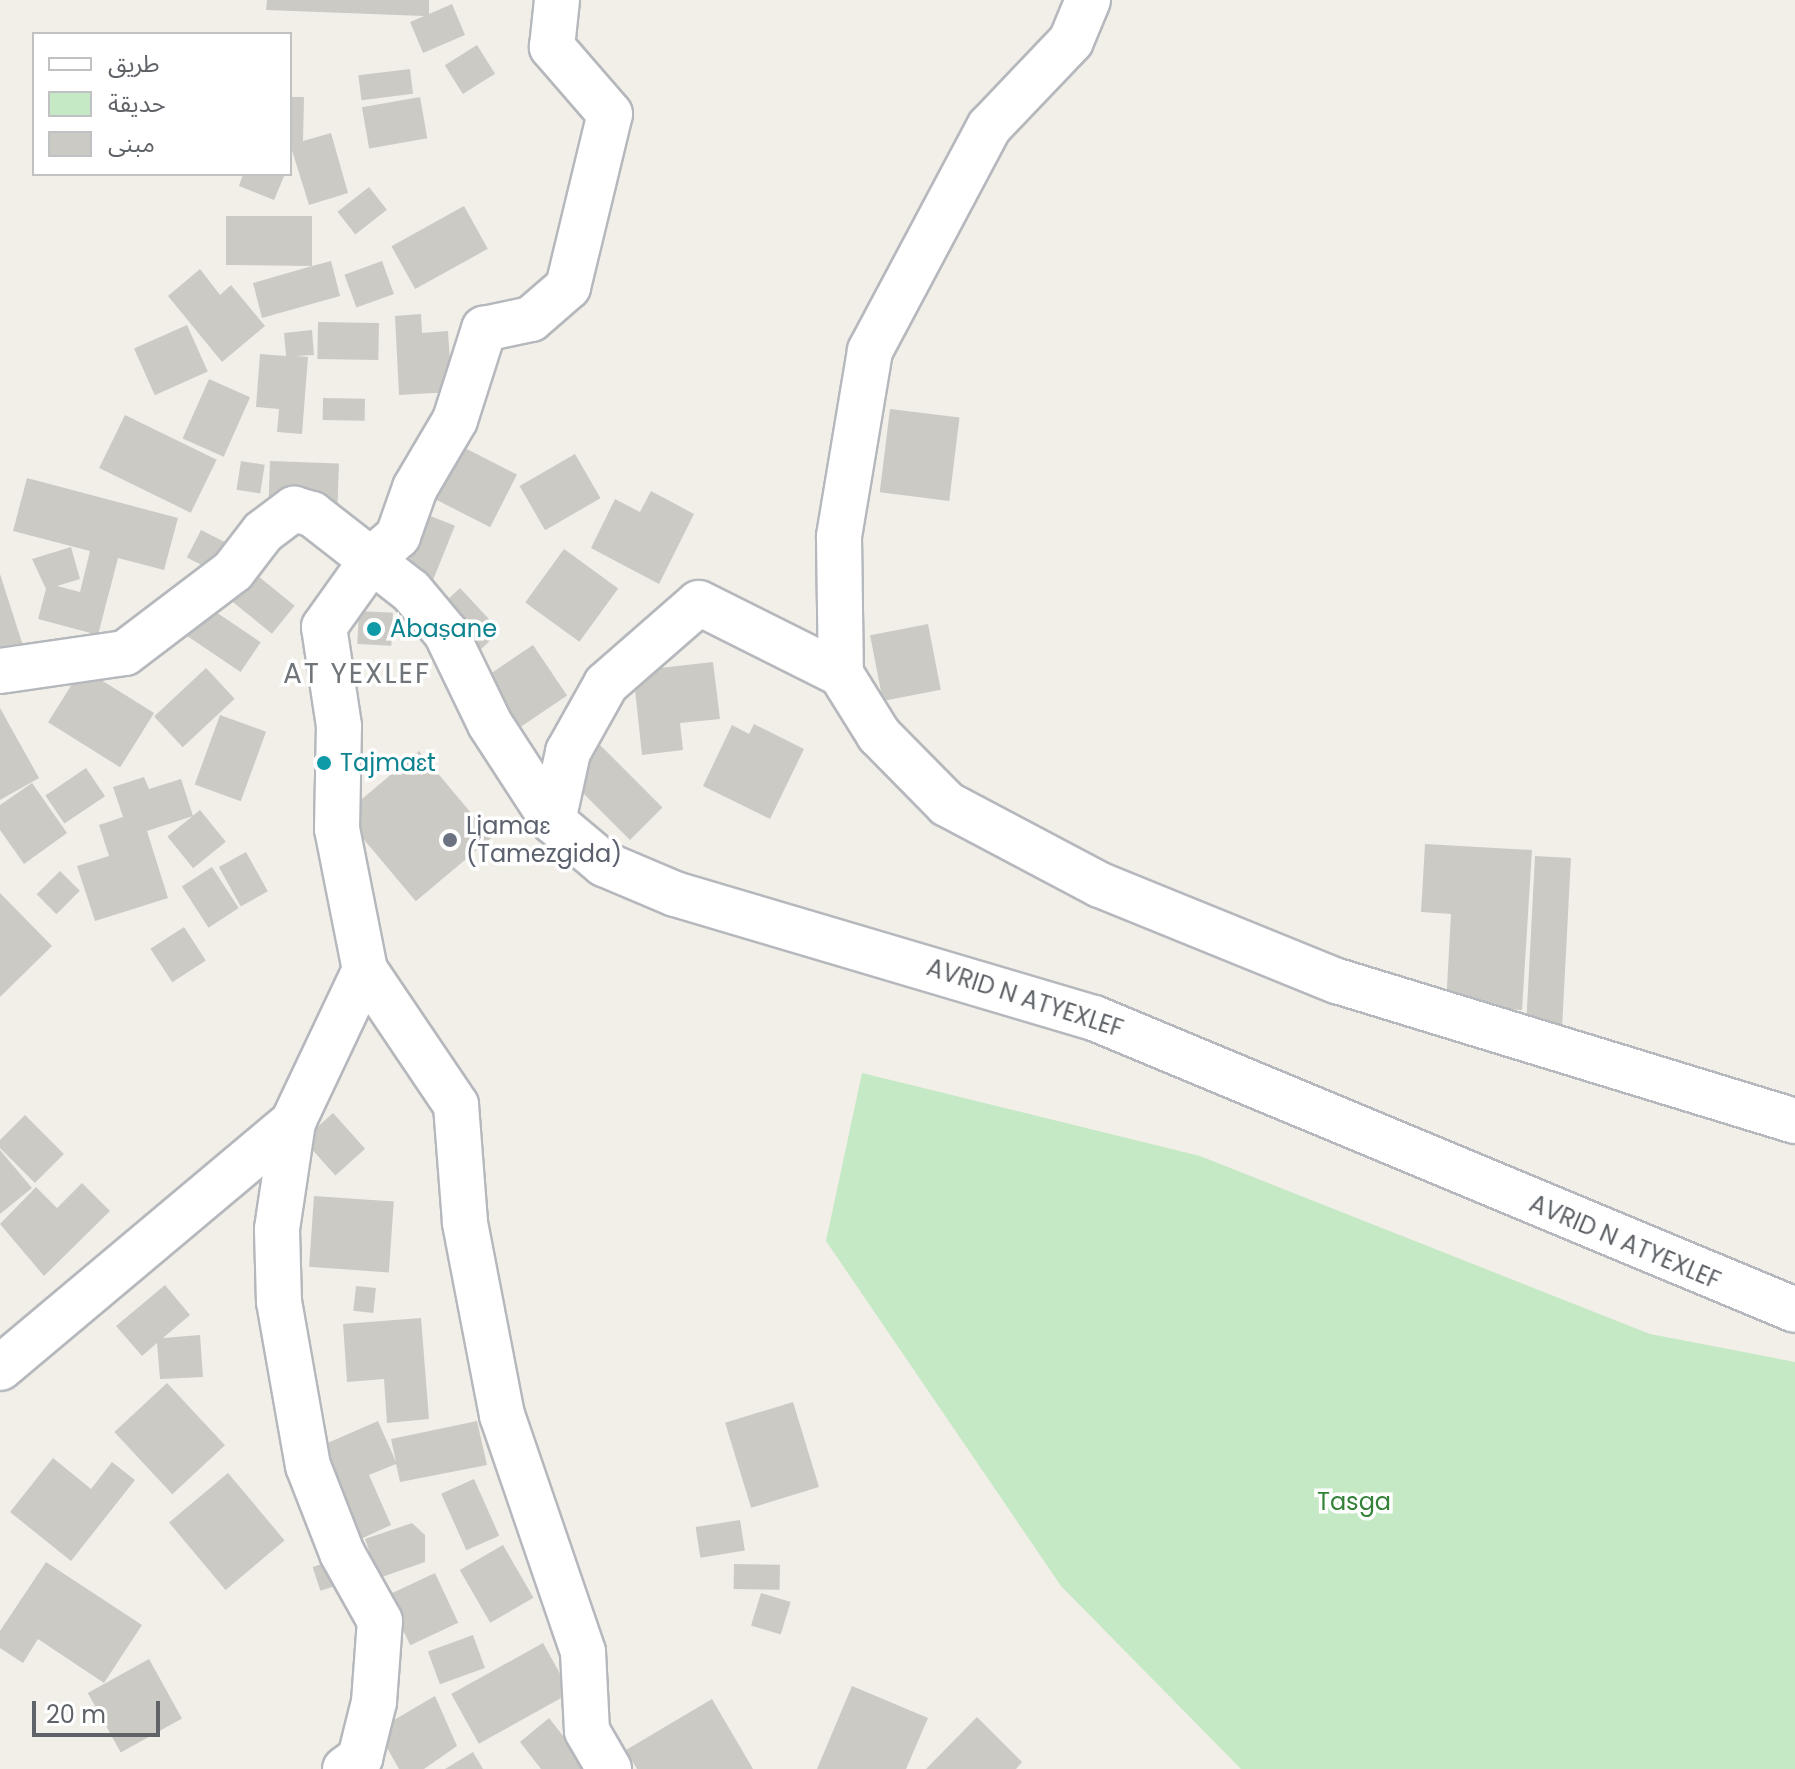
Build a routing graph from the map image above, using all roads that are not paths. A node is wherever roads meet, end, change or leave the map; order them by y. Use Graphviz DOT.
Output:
graph roads {
  1 [pos="557,0"];
  2 [pos="1088,0"];
  3 [pos="374,557"];
  4 [pos="0,671"];
  5 [pos="841,674"];
  6 [pos="553,821"];
  7 [pos="365,970"];
  8 [pos="1795,1121"];
  9 [pos="293,1122"];
  10 [pos="1795,1310"];
  11 [pos="0,1368"];
  12 [pos="357,1765"];
  13 [pos="609,1769"];
  1 -- 3 [label="street"];
  2 -- 5 [label="street"];
  3 -- 4 [label="street, AVRID N ATYEXLEF"];
  3 -- 6 [label="street, AVRID N ATYEXLEF"];
  3 -- 7 [label="street"];
  5 -- 6 [label="street"];
  5 -- 8 [label="street"];
  6 -- 10 [label="street, AVRID N ATYEXLEF"];
  7 -- 9 [label="street"];
  7 -- 13 [label="street"];
  9 -- 11 [label="street"];
  9 -- 12 [label="street"];
}
